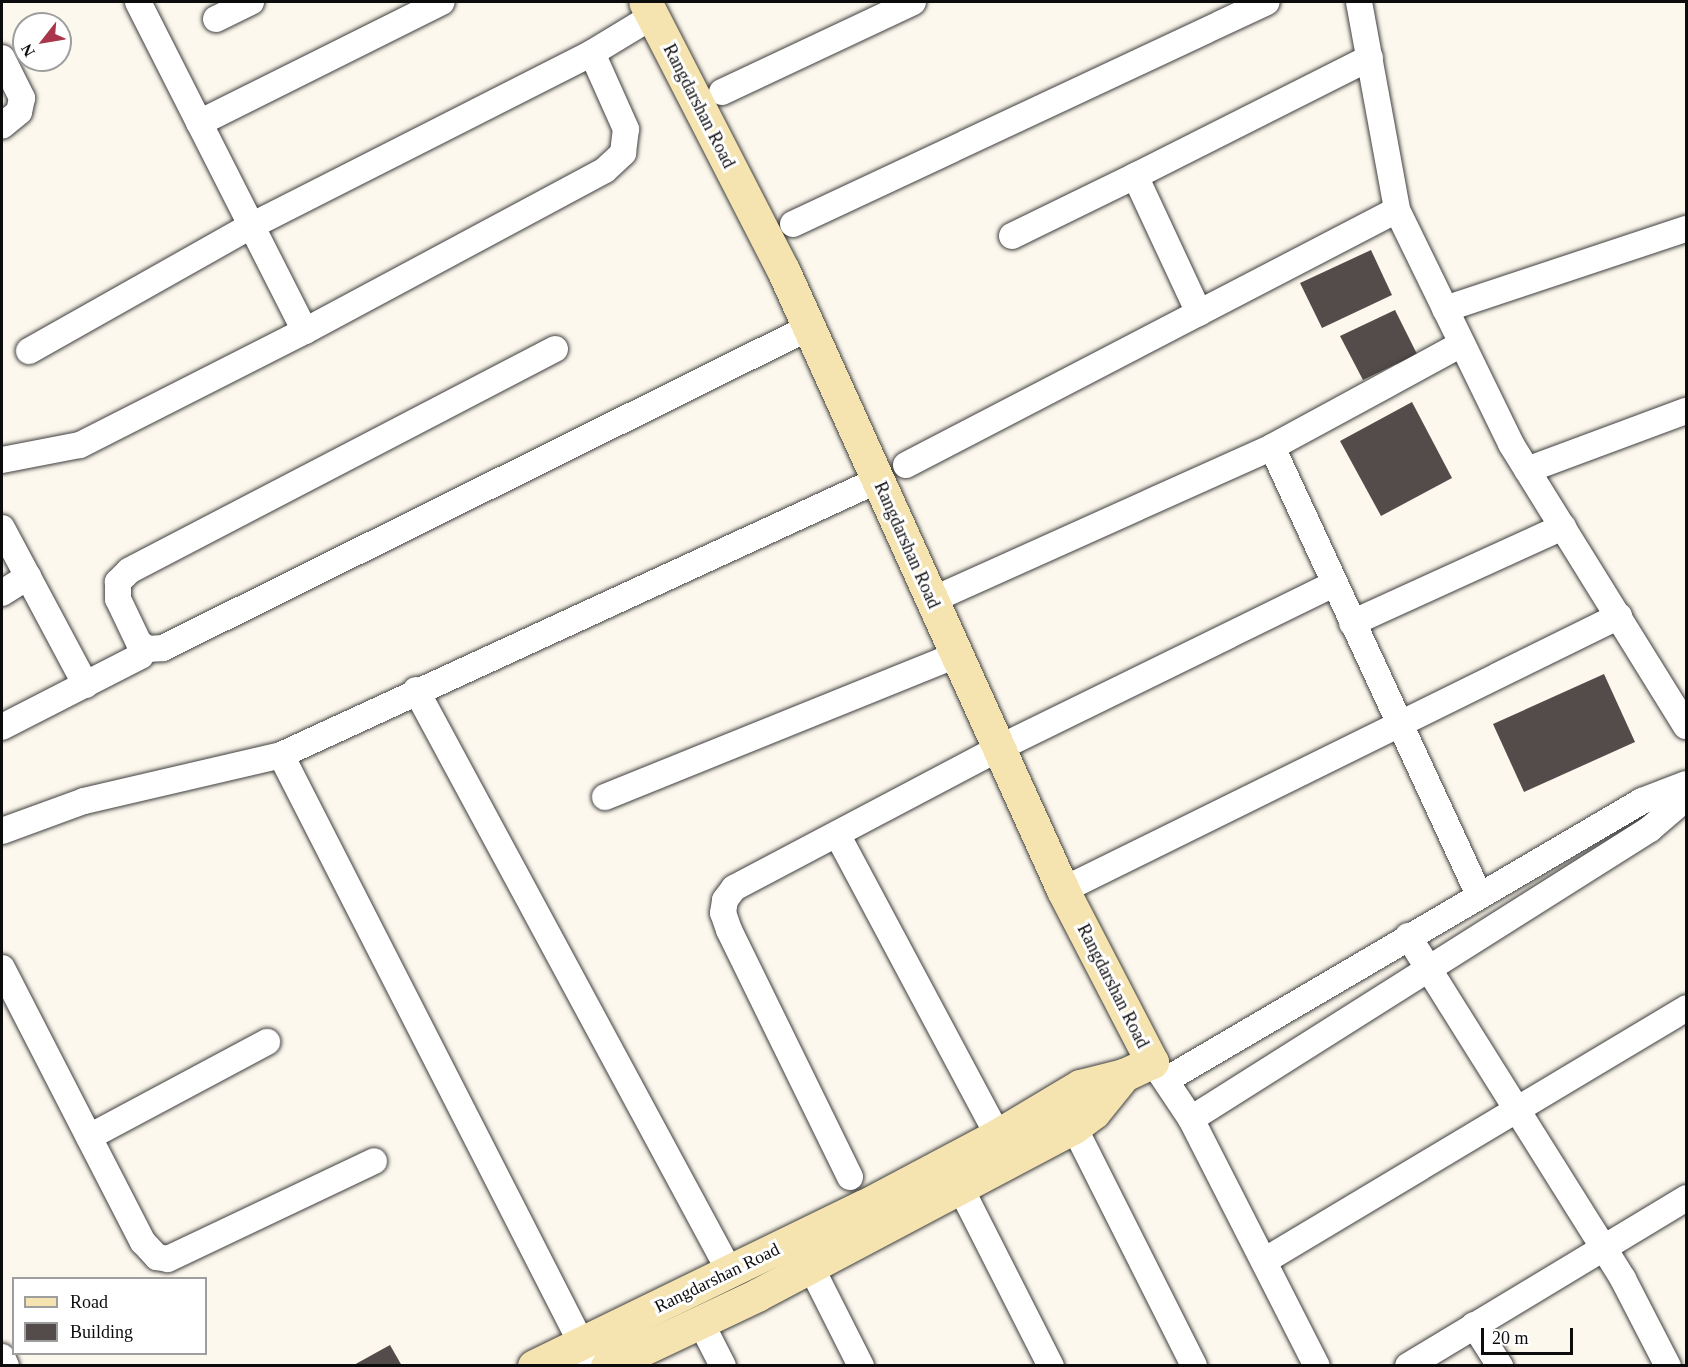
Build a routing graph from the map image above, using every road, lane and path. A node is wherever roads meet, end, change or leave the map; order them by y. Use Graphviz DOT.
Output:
graph roads {
  1 [pos="138,2"];
  2 [pos="251,2"];
  3 [pos="442,2"];
  4 [pos="913,2"];
  5 [pos="1267,2"];
  6 [pos="1359,2"];
  7 [pos="649,9"];
  8 [pos="216,19"];
  9 [pos="592,53"];
  10 [pos="2,58"];
  11 [pos="1370,58"];
  12 [pos="722,92"];
  13 [pos="199,123"];
  14 [pos="2,126"];
  15 [pos="1139,174"];
  16 [pos="1397,210"];
  17 [pos="794,224"];
  18 [pos="251,226"];
  19 [pos="1686,229"];
  20 [pos="1012,236"];
  21 [pos="1445,309"];
  22 [pos="1198,313"];
  23 [pos="808,328"];
  24 [pos="305,331"];
  25 [pos="1462,344"];
  26 [pos="555,349"];
  27 [pos="29,351"];
  28 [pos="1685,415"];
  29 [pos="1272,447"];
  30 [pos="2,460"];
  31 [pos="906,465"];
  32 [pos="1527,470"];
  33 [pos="878,480"];
  34 [pos="1563,527"];
  35 [pos="2,528"];
  36 [pos="28,577"];
  37 [pos="1334,584"];
  38 [pos="2,593"];
  39 [pos="932,600"];
  40 [pos="1620,616"];
  41 [pos="1352,623"];
  42 [pos="957,655"];
  43 [pos="141,656"];
  44 [pos="86,685"];
  45 [pos="416,690"];
  46 [pos="1683,713"];
  47 [pos="1398,725"];
  48 [pos="2,727"];
  49 [pos="999,748"];
  50 [pos="281,755"];
  51 [pos="1686,784"];
  52 [pos="605,797"];
  53 [pos="1686,798"];
  54 [pos="2,831"];
  55 [pos="837,834"];
  56 [pos="1063,890"];
  57 [pos="1479,894"];
  58 [pos="1408,936"];
  59 [pos="2,968"];
  60 [pos="1430,972"];
  61 [pos="1686,1008"];
  62 [pos="267,1042"];
  63 [pos="1148,1073"];
  64 [pos="1518,1112"];
  65 [pos="1191,1119"];
  66 [pos="1074,1126"];
  67 [pos="998,1136"];
  68 [pos="89,1137"];
  69 [pos="374,1161"];
  70 [pos="850,1177"];
  71 [pos="960,1187"];
  72 [pos="1686,1198"];
  73 [pos="1604,1249"];
  74 [pos="1264,1261"];
  75 [pos="811,1267"];
  76 [pos="729,1270"];
  77 [pos="701,1323"];
  78 [pos="1474,1325"];
  79 [pos="587,1354"];
  80 [pos="2,1357"];
  81 [pos="6,1365"];
  82 [pos="534,1365"];
  83 [pos="607,1365"];
  84 [pos="723,1365"];
  85 [pos="861,1365"];
  86 [pos="1051,1365"];
  87 [pos="1194,1365"];
  88 [pos="1317,1365"];
  89 [pos="1408,1365"];
  90 [pos="1500,1365"];
  91 [pos="1668,1365"];
  1 -- 13 [label="street"];
  2 -- 8 [label="street"];
  3 -- 13 [label="street"];
  4 -- 12 [label="street"];
  5 -- 17 [label="street"];
  6 -- 11 [label="street"];
  7 -- 9 [label="street"];
  7 -- 23 [label="street, Rangdarshan Road"];
  9 -- 18 [label="street"];
  9 -- 24 [label="street"];
  10 -- 14 [label="street"];
  11 -- 15 [label="street"];
  11 -- 16 [label="street"];
  13 -- 18 [label="street"];
  15 -- 20 [label="street"];
  15 -- 22 [label="street"];
  16 -- 21 [label="street"];
  16 -- 22 [label="street"];
  18 -- 24 [label="street"];
  18 -- 27 [label="street"];
  19 -- 21 [label="street"];
  21 -- 25 [label="street"];
  22 -- 31 [label="street"];
  23 -- 26 [label="street"];
  23 -- 33 [label="street, Rangdarshan Road"];
  24 -- 30 [label="street"];
  25 -- 29 [label="street"];
  25 -- 32 [label="street"];
  28 -- 32 [label="street"];
  29 -- 37 [label="street"];
  29 -- 39 [label="street"];
  32 -- 34 [label="street"];
  33 -- 39 [label="street, Rangdarshan Road"];
  33 -- 45 [label="street"];
  34 -- 40 [label="street"];
  34 -- 41 [label="street"];
  35 -- 36 [label="street"];
  36 -- 38 [label="street"];
  36 -- 44 [label="street"];
  37 -- 41 [label="street"];
  37 -- 49 [label="street"];
  39 -- 42 [label="street, Rangdarshan Road"];
  40 -- 46 [label="street"];
  40 -- 47 [label="street"];
  41 -- 47 [label="street"];
  42 -- 49 [label="street, Rangdarshan Road"];
  42 -- 52 [label="street"];
  43 -- 44 [label="street"];
  44 -- 48 [label="street"];
  45 -- 50 [label="street"];
  45 -- 76 [label="street"];
  47 -- 56 [label="street"];
  47 -- 57 [label="street"];
  49 -- 55 [label="street"];
  49 -- 56 [label="street, Rangdarshan Road"];
  50 -- 54 [label="street"];
  50 -- 79 [label="street"];
  51 -- 57 [label="street"];
  53 -- 60 [label="street"];
  55 -- 67 [label="street"];
  55 -- 70 [label="street"];
  56 -- 63 [label="street, Rangdarshan Road"];
  57 -- 58 [label="street"];
  58 -- 60 [label="street"];
  58 -- 63 [label="street"];
  59 -- 68 [label="street"];
  60 -- 64 [label="street"];
  60 -- 65 [label="street"];
  61 -- 64 [label="street"];
  62 -- 68 [label="street"];
  63 -- 65 [label="street"];
  63 -- 66 [label="street, Rangdarshan Road"];
  63 -- 67 [label="street, Rangdarshan Road"];
  64 -- 73 [label="street"];
  64 -- 74 [label="street"];
  65 -- 74 [label="street"];
  66 -- 71 [label="street, Rangdarshan Road"];
  66 -- 87 [label="street"];
  67 -- 76 [label="street, Rangdarshan Road"];
  68 -- 69 [label="street"];
  71 -- 75 [label="street, Rangdarshan Road"];
  71 -- 86 [label="street"];
  72 -- 73 [label="street"];
  73 -- 78 [label="street"];
  73 -- 91 [label="street"];
  74 -- 88 [label="street"];
  75 -- 77 [label="street, Rangdarshan Road"];
  75 -- 85 [label="street"];
  76 -- 79 [label="street, Rangdarshan Road"];
  77 -- 83 [label="street, Rangdarshan Road"];
  77 -- 84 [label="street"];
  78 -- 89 [label="street"];
  78 -- 90 [label="street"];
  79 -- 82 [label="street, Rangdarshan Road"];
  80 -- 81 [label="street"];
}
